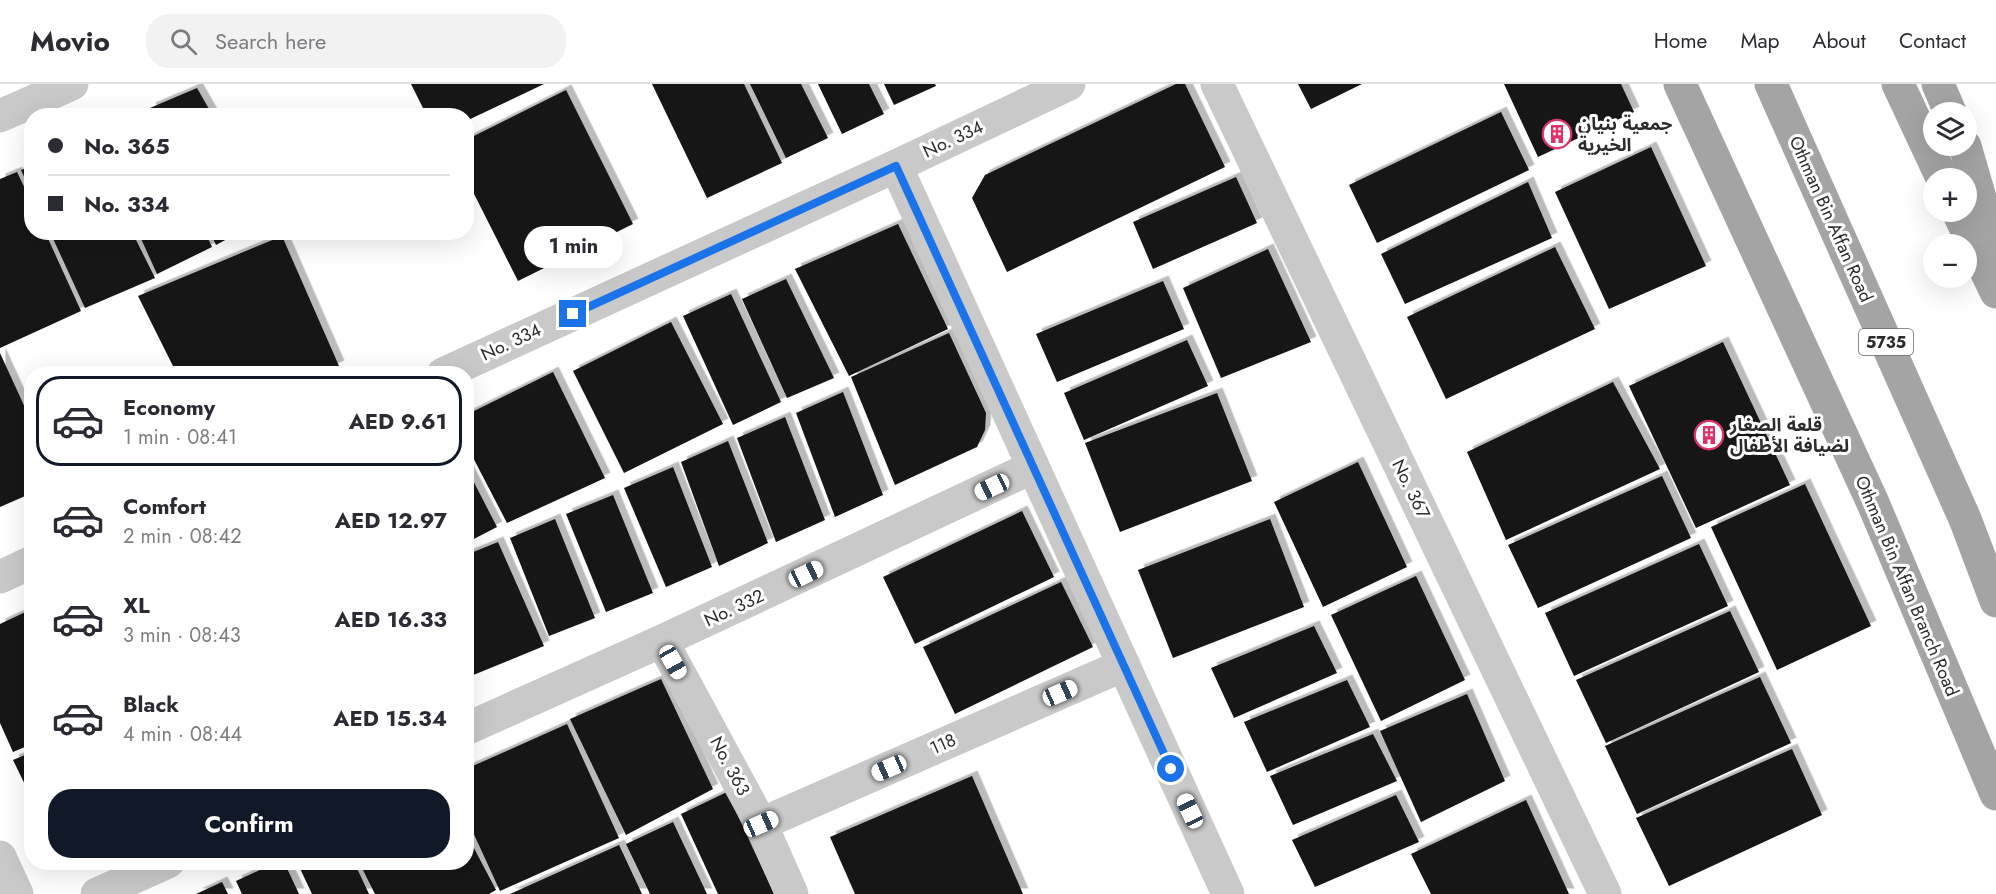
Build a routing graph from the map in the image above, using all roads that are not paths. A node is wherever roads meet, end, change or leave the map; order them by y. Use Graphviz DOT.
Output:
graph roads {
  1 [pos="72,84"];
  2 [pos="1069,84"];
  3 [pos="1217,84"];
  4 [pos="1680,84"];
  5 [pos="1752,84"];
  6 [pos="1771,84"];
  7 [pos="1898,84"];
  8 [pos="1938,84"];
  9 [pos="1946,102"];
  10 [pos="0,117"];
  11 [pos="1968,156"];
  12 [pos="896,166"];
  13 [pos="1937,168"];
  14 [pos="1963,222"];
  15 [pos="1833,223"];
  16 [pos="1996,253"];
  17 [pos="1996,292"];
  18 [pos="460,366"];
  19 [pos="1033,467"];
  20 [pos="1965,519"];
  21 [pos="24,566"];
  22 [pos="1996,568"];
  23 [pos="0,577"];
  24 [pos="1996,583"];
  25 [pos="1996,601"];
  26 [pos="662,641"];
  27 [pos="1124,665"];
  28 [pos="474,725"];
  29 [pos="1996,794"];
  30 [pos="761,824"];
  31 [pos="0,857"];
  32 [pos="150,870"];
  33 [pos="17,894"];
  34 [pos="97,894"];
  35 [pos="792,894"];
  36 [pos="1228,894"];
  37 [pos="1605,894"];
  1 -- 10 [label="street"];
  2 -- 12 [label="street, No. 334"];
  3 -- 37 [label="street, No. 367"];
  4 -- 29 [label="main road, Othman Bin Affan Branch Road"];
  5 -- 15 [label="main road"];
  6 -- 15 [label="main road, Othman Bin Affan Road / 5735"];
  7 -- 13 [label="main road"];
  8 -- 9 [label="main road"];
  11 -- 16 [label="main road"];
  12 -- 18 [label="street, No. 334"];
  12 -- 19 [label="street"];
  14 -- 17 [label="main road"];
  15 -- 20 [label="main road, Othman Bin Affan Road / 5735"];
  19 -- 26 [label="street, No. 332"];
  19 -- 27 [label="street"];
  20 -- 22 [label="main road"];
  20 -- 24 [label="main road, Othman Bin Affan Road / 5735"];
  20 -- 25 [label="main road, Othman Bin Affan Road / 5735"];
  21 -- 23 [label="street"];
  26 -- 28 [label="street, No. 332"];
  26 -- 30 [label="street, No. 363"];
  27 -- 30 [label="street, 118"];
  27 -- 36 [label="street"];
  30 -- 35 [label="street, No. 363"];
  31 -- 33 [label="street"];
  32 -- 34 [label="street"];
}
